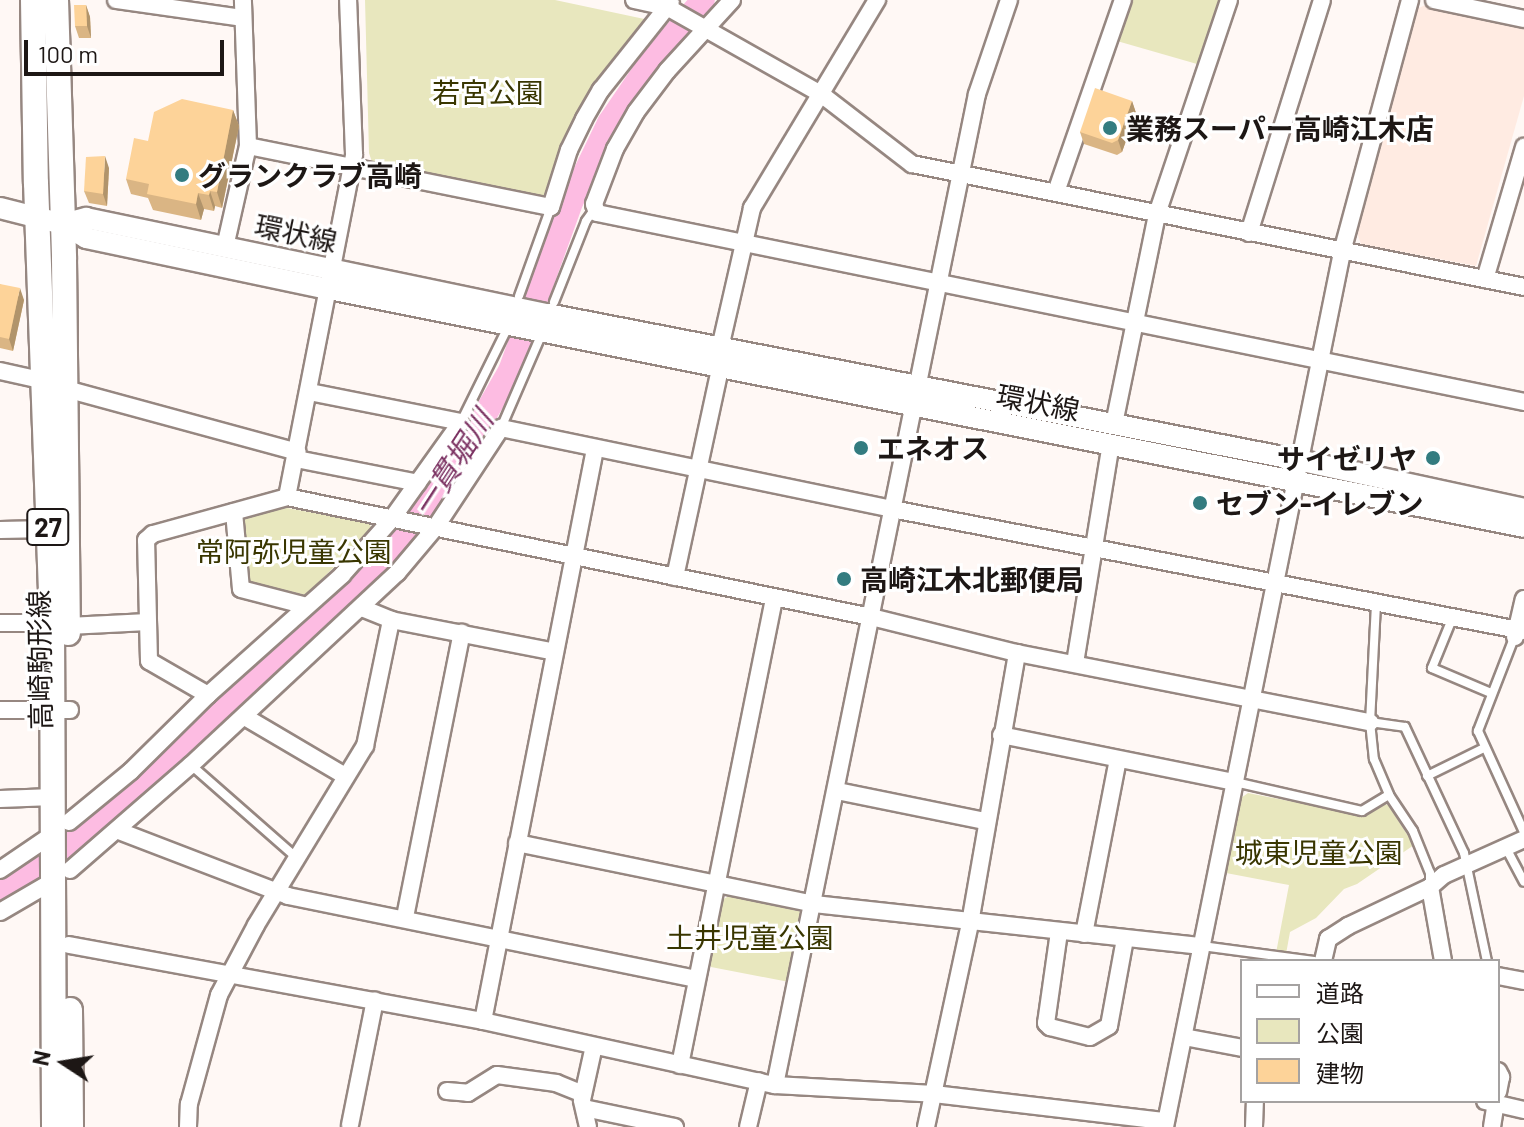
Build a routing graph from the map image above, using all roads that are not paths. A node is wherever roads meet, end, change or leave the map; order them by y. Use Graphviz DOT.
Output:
graph roads {
  1 [pos="33,0"];
  2 [pos="56,0"];
  3 [pos="116,0"];
  4 [pos="243,0"];
  5 [pos="348,0"];
  6 [pos="634,0"];
  7 [pos="732,0"];
  8 [pos="877,0"];
  9 [pos="1009,0"];
  10 [pos="1123,0"];
  11 [pos="1229,0"];
  12 [pos="1322,0"];
  13 [pos="1410,0"];
  14 [pos="1434,0"];
  15 [pos="670,4"];
  16 [pos="243,18"];
  17 [pos="1524,19"];
  18 [pos="705,28"];
  19 [pos="821,94"];
  20 [pos="248,146"];
  21 [pos="1524,147"];
  22 [pos="352,167"];
  23 [pos="961,175"];
  24 [pos="1056,192"];
  25 [pos="551,207"];
  26 [pos="0,208"];
  27 [pos="594,210"];
  28 [pos="1157,214"];
  29 [pos="37,216"];
  30 [pos="63,224"];
  31 [pos="1249,233"];
  32 [pos="742,244"];
  33 [pos="225,247"];
  34 [pos="1342,252"];
  35 [pos="331,279"];
  36 [pos="1485,279"];
  37 [pos="939,283"];
  38 [pos="1524,287"];
  39 [pos="513,315"];
  40 [pos="545,322"];
  41 [pos="1135,324"];
  42 [pos="720,356"];
  43 [pos="1319,360"];
  44 [pos="0,371"];
  45 [pos="56,385"];
  46 [pos="918,385"];
  47 [pos="309,392"];
  48 [pos="1524,402"];
  49 [pos="913,406"];
  50 [pos="461,422"];
  51 [pos="501,428"];
  52 [pos="1112,434"];
  53 [pos="595,449"];
  54 [pos="297,456"];
  55 [pos="1298,460"];
  56 [pos="698,470"];
  57 [pos="1294,482"];
  58 [pos="418,483"];
  59 [pos="287,497"];
  60 [pos="892,509"];
  61 [pos="1524,509"];
  62 [pos="234,512"];
  63 [pos="391,520"];
  64 [pos="1524,527"];
  65 [pos="435,528"];
  66 [pos="48,529"];
  67 [pos="0,530"];
  68 [pos="1095,549"];
  69 [pos="574,556"];
  70 [pos="675,577"];
  71 [pos="1274,584"];
  72 [pos="774,597"];
  73 [pos="1524,599"];
  74 [pos="1376,604"];
  75 [pos="307,606"];
  76 [pos="362,608"];
  77 [pos="871,617"];
  78 [pos="1452,619"];
  79 [pos="391,620"];
  80 [pos="148,622"];
  81 [pos="0,623"];
  82 [pos="60,624"];
  83 [pos="462,633"];
  84 [pos="1519,633"];
  85 [pos="555,652"];
  86 [pos="1017,653"];
  87 [pos="1075,663"];
  88 [pos="1491,693"];
  89 [pos="208,695"];
  90 [pos="1251,700"];
  91 [pos="0,710"];
  92 [pos="62,710"];
  93 [pos="245,717"];
  94 [pos="1370,722"];
  95 [pos="1001,735"];
  96 [pos="1484,748"];
  97 [pos="1118,759"];
  98 [pos="191,765"];
  99 [pos="345,776"];
  100 [pos="1427,776"];
  101 [pos="1235,782"];
  102 [pos="837,791"];
  103 [pos="1389,795"];
  104 [pos="53,797"];
  105 [pos="0,799"];
  106 [pos="985,821"];
  107 [pos="61,830"];
  108 [pos="119,831"];
  109 [pos="1524,832"];
  110 [pos="1524,839"];
  111 [pos="517,843"];
  112 [pos="1506,848"];
  113 [pos="297,858"];
  114 [pos="1466,865"];
  115 [pos="0,870"];
  116 [pos="62,873"];
  117 [pos="1524,882"];
  118 [pos="716,883"];
  119 [pos="1430,887"];
  120 [pos="278,892"];
  121 [pos="814,904"];
  122 [pos="0,912"];
  123 [pos="405,917"];
  124 [pos="970,923"];
  125 [pos="1059,932"];
  126 [pos="1084,934"];
  127 [pos="498,936"];
  128 [pos="1125,939"];
  129 [pos="69,945"];
  130 [pos="1202,946"];
  131 [pos="1299,959"];
  132 [pos="1323,959"];
  133 [pos="1443,959"];
  134 [pos="1487,959"];
  135 [pos="230,972"];
  136 [pos="1500,976"];
  137 [pos="696,979"];
  138 [pos="1524,981"];
  139 [pos="375,1000"];
  140 [pos="483,1021"];
  141 [pos="1184,1037"];
  142 [pos="594,1046"];
  143 [pos="1240,1048"];
  144 [pos="680,1065"];
  145 [pos="767,1083"];
  146 [pos="447,1091"];
  147 [pos="934,1094"];
  148 [pos="583,1101"];
  149 [pos="1500,1101"];
  150 [pos="1255,1103"];
  151 [pos="1494,1103"];
  152 [pos="1524,1110"];
  153 [pos="1165,1124"];
  154 [pos="350,1125"];
  155 [pos="54,1127"];
  156 [pos="71,1127"];
  157 [pos="188,1127"];
  158 [pos="588,1127"];
  159 [pos="675,1127"];
  160 [pos="748,1127"];
  161 [pos="926,1127"];
  162 [pos="1254,1127"];
  163 [pos="1492,1127"];
  1 -- 29 [label="main road, 高崎駒形線 / 27"];
  2 -- 30 [label="main road, 高崎駒形線 / 27"];
  3 -- 16 [label="street"];
  4 -- 16 [label="street"];
  5 -- 22 [label="street"];
  6 -- 15 [label="street"];
  7 -- 18 [label="street"];
  8 -- 19 [label="street"];
  9 -- 23 [label="street"];
  10 -- 24 [label="street"];
  11 -- 28 [label="street"];
  12 -- 31 [label="street"];
  13 -- 34 [label="street"];
  14 -- 17 [label="street"];
  15 -- 18 [label="street"];
  15 -- 25 [label="street"];
  16 -- 20 [label="street"];
  18 -- 19 [label="street"];
  18 -- 27 [label="street"];
  19 -- 23 [label="street"];
  19 -- 32 [label="street"];
  20 -- 22 [label="street"];
  20 -- 33 [label="street"];
  21 -- 36 [label="street"];
  22 -- 25 [label="street"];
  22 -- 35 [label="street"];
  23 -- 24 [label="street"];
  23 -- 37 [label="street"];
  24 -- 28 [label="street"];
  25 -- 39 [label="lane"];
  26 -- 29 [label="street, 環状線"];
  27 -- 32 [label="street"];
  27 -- 40 [label="lane"];
  28 -- 31 [label="street"];
  28 -- 41 [label="street"];
  29 -- 30 [label="street, 環状線"];
  29 -- 45 [label="main road, 高崎駒形線 / 27"];
  30 -- 33 [label="street, 環状線"];
  30 -- 35 [label="street, 環状線"];
  30 -- 45 [label="main road, 高崎駒形線 / 27"];
  31 -- 34 [label="street"];
  32 -- 37 [label="street"];
  32 -- 42 [label="street"];
  33 -- 35 [label="street, 環状線"];
  34 -- 36 [label="street"];
  34 -- 43 [label="street"];
  35 -- 39 [label="street, 環状線"];
  35 -- 47 [label="street"];
  36 -- 38 [label="street"];
  37 -- 41 [label="street"];
  37 -- 46 [label="street"];
  39 -- 40 [label="street, 環状線"];
  39 -- 50 [label="lane"];
  40 -- 42 [label="street, 環状線"];
  40 -- 51 [label="lane"];
  41 -- 43 [label="street"];
  41 -- 52 [label="street"];
  42 -- 46 [label="street, 環状線"];
  42 -- 49 [label="street, 環状線"];
  42 -- 56 [label="street"];
  43 -- 48 [label="street"];
  43 -- 55 [label="street"];
  44 -- 45 [label="street"];
  45 -- 54 [label="street"];
  45 -- 66 [label="main road, 高崎駒形線 / 27"];
  45 -- 82 [label="main road, 高崎駒形線 / 27"];
  46 -- 49 [label="street"];
  46 -- 52 [label="street, 環状線"];
  47 -- 50 [label="street"];
  47 -- 54 [label="street"];
  49 -- 52 [label="street, 環状線"];
  49 -- 60 [label="street"];
  50 -- 58 [label="street"];
  51 -- 53 [label="street"];
  51 -- 65 [label="street"];
  52 -- 55 [label="street, 環状線"];
  52 -- 57 [label="street, 環状線"];
  52 -- 68 [label="street"];
  53 -- 56 [label="street"];
  53 -- 69 [label="street"];
  54 -- 58 [label="street"];
  54 -- 59 [label="street"];
  55 -- 57 [label="street"];
  55 -- 61 [label="street, 環状線"];
  56 -- 60 [label="street"];
  56 -- 70 [label="street"];
  57 -- 64 [label="street, 環状線"];
  57 -- 71 [label="street"];
  58 -- 63 [label="street"];
  59 -- 62 [label="street"];
  59 -- 63 [label="street"];
  60 -- 68 [label="street"];
  60 -- 77 [label="street"];
  62 -- 75 [label="street"];
  62 -- 80 [label="street"];
  63 -- 65 [label="street"];
  63 -- 75 [label="street"];
  65 -- 69 [label="street"];
  65 -- 76 [label="street"];
  66 -- 67 [label="street"];
  66 -- 82 [label="main road, 高崎駒形線 / 27"];
  68 -- 71 [label="street"];
  68 -- 87 [label="street"];
  69 -- 70 [label="street"];
  69 -- 85 [label="street"];
  70 -- 72 [label="street"];
  71 -- 74 [label="street"];
  71 -- 90 [label="street"];
  72 -- 77 [label="street"];
  72 -- 118 [label="street"];
  73 -- 84 [label="street"];
  74 -- 78 [label="street"];
  74 -- 94 [label="lane"];
  75 -- 89 [label="street"];
  76 -- 79 [label="street"];
  76 -- 93 [label="street"];
  77 -- 86 [label="street"];
  77 -- 102 [label="street"];
  78 -- 84 [label="street"];
  78 -- 88 [label="lane"];
  79 -- 83 [label="street"];
  79 -- 99 [label="street"];
  80 -- 82 [label="street"];
  80 -- 89 [label="street"];
  81 -- 82 [label="street"];
  82 -- 92 [label="main road, 高崎駒形線 / 27"];
  83 -- 85 [label="street"];
  83 -- 123 [label="street"];
  84 -- 88 [label="lane"];
  85 -- 111 [label="street"];
  86 -- 87 [label="street"];
  86 -- 95 [label="street"];
  87 -- 90 [label="street"];
  88 -- 96 [label="lane"];
  89 -- 107 [label="street"];
  90 -- 94 [label="street"];
  90 -- 101 [label="street"];
  91 -- 92 [label="street"];
  92 -- 104 [label="main road, 高崎駒形線 / 27"];
  92 -- 107 [label="main road, 高崎駒形線 / 27"];
  93 -- 98 [label="street"];
  93 -- 99 [label="street"];
  94 -- 100 [label="lane"];
  94 -- 103 [label="lane"];
  95 -- 97 [label="street"];
  95 -- 106 [label="street"];
  96 -- 100 [label="lane"];
  96 -- 109 [label="lane"];
  97 -- 101 [label="street"];
  97 -- 126 [label="street"];
  98 -- 108 [label="street"];
  98 -- 113 [label="lane"];
  99 -- 113 [label="street"];
  100 -- 114 [label="lane"];
  101 -- 103 [label="lane"];
  101 -- 130 [label="street"];
  102 -- 106 [label="street"];
  102 -- 121 [label="street"];
  103 -- 119 [label="lane"];
  104 -- 105 [label="street"];
  104 -- 107 [label="main road, 高崎駒形線 / 27"];
  106 -- 124 [label="street"];
  107 -- 115 [label="street"];
  107 -- 116 [label="main road, 高崎駒形線 / 27"];
  108 -- 116 [label="street"];
  108 -- 120 [label="street"];
  110 -- 112 [label="street"];
  111 -- 118 [label="street"];
  111 -- 127 [label="street"];
  112 -- 114 [label="street"];
  112 -- 117 [label="lane"];
  113 -- 120 [label="street"];
  114 -- 119 [label="street"];
  114 -- 134 [label="lane"];
  116 -- 122 [label="street"];
  116 -- 129 [label="main road, 高崎駒形線 / 27"];
  116 -- 155 [label="main road, 高崎駒形線 / 27"];
  118 -- 121 [label="street"];
  118 -- 137 [label="street"];
  119 -- 132 [label="street"];
  119 -- 133 [label="street"];
  120 -- 123 [label="street"];
  120 -- 135 [label="street"];
  121 -- 124 [label="street"];
  121 -- 145 [label="street"];
  123 -- 127 [label="street"];
  124 -- 125 [label="street"];
  124 -- 147 [label="street"];
  125 -- 126 [label="street"];
  125 -- 128 [label="street"];
  126 -- 128 [label="street"];
  127 -- 137 [label="street"];
  127 -- 140 [label="street"];
  128 -- 130 [label="street"];
  129 -- 135 [label="street"];
  129 -- 156 [label="main road, 高崎駒形線 / 27"];
  130 -- 131 [label="lane"];
  130 -- 141 [label="street"];
  135 -- 139 [label="street"];
  135 -- 157 [label="street"];
  136 -- 138 [label="street"];
  137 -- 144 [label="street"];
  139 -- 140 [label="street"];
  139 -- 154 [label="street"];
  140 -- 142 [label="street"];
  141 -- 143 [label="street"];
  141 -- 153 [label="street"];
  142 -- 144 [label="street"];
  142 -- 148 [label="street"];
  144 -- 145 [label="street"];
  145 -- 147 [label="street"];
  145 -- 160 [label="street"];
  146 -- 148 [label="street"];
  147 -- 153 [label="street"];
  147 -- 161 [label="street"];
  148 -- 158 [label="street"];
  148 -- 159 [label="street"];
  149 -- 152 [label="street"];
  150 -- 162 [label="street"];
  151 -- 163 [label="street"];
}
